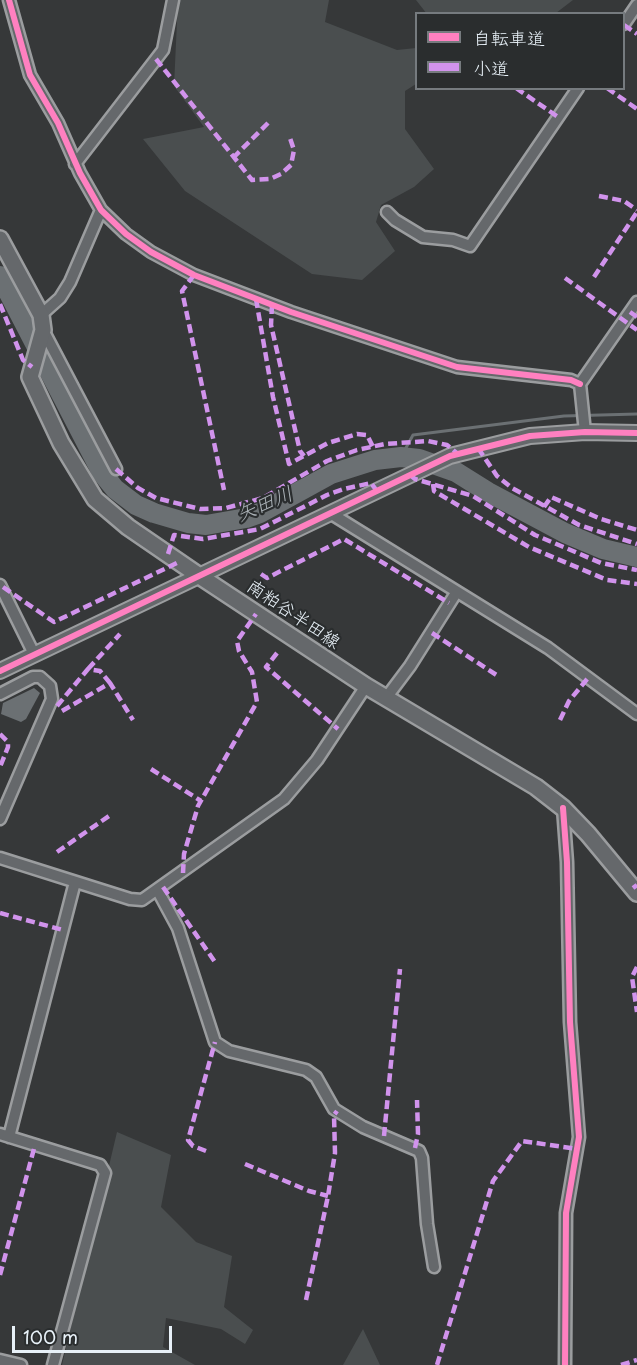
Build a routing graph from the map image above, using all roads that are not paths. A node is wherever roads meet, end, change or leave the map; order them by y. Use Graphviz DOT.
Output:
graph roads {
  1 [pos="9,0"];
  2 [pos="173,0"];
  3 [pos="637,5"];
  4 [pos="625,23"];
  5 [pos="577,90"];
  6 [pos="75,164"];
  7 [pos="101,210"];
  8 [pos="387,212"];
  9 [pos="0,239"];
  10 [pos="637,302"];
  11 [pos="42,323"];
  12 [pos="580,384"];
  13 [pos="585,432"];
  14 [pos="637,433"];
  15 [pos="116,468"];
  16 [pos="330,513"];
  17 [pos="198,575"];
  18 [pos="0,585"];
  19 [pos="456,592"];
  20 [pos="33,654"];
  21 [pos="0,670"];
  22 [pos="366,687"];
  23 [pos="0,694"];
  24 [pos="386,698"];
  25 [pos="637,714"];
  26 [pos="563,808"];
  27 [pos="0,819"];
  28 [pos="0,858"];
  29 [pos="75,882"];
  30 [pos="158,891"];
  31 [pos="637,893"];
  32 [pos="5,1135"];
  33 [pos="434,1267"];
  34 [pos="0,1360"];
  35 [pos="21,1365"];
  36 [pos="53,1365"];
  37 [pos="565,1365"];
  1 -- 6 [label="street"];
  2 -- 6 [label="street"];
  3 -- 4 [label="street"];
  5 -- 8 [label="street"];
  6 -- 7 [label="street"];
  7 -- 11 [label="street"];
  7 -- 12 [label="street"];
  9 -- 11 [label="main road"];
  10 -- 12 [label="street"];
  11 -- 15 [label="street"];
  11 -- 17 [label="main road, 南粕谷半田線"];
  12 -- 13 [label="street"];
  13 -- 14 [label="street"];
  13 -- 16 [label="street"];
  16 -- 17 [label="street"];
  16 -- 19 [label="street"];
  17 -- 20 [label="street"];
  17 -- 22 [label="main road, 南粕谷半田線"];
  18 -- 20 [label="street"];
  19 -- 24 [label="street"];
  19 -- 25 [label="street"];
  20 -- 21 [label="street"];
  22 -- 24 [label="main road, 南粕谷半田線"];
  22 -- 30 [label="street"];
  23 -- 27 [label="street"];
  24 -- 26 [label="main road, 南粕谷半田線"];
  26 -- 31 [label="main road, 南粕谷半田線"];
  26 -- 37 [label="street"];
  28 -- 29 [label="street"];
  29 -- 30 [label="street"];
  29 -- 32 [label="street"];
  30 -- 33 [label="street"];
  32 -- 36 [label="street"];
  34 -- 35 [label="street"];
}
